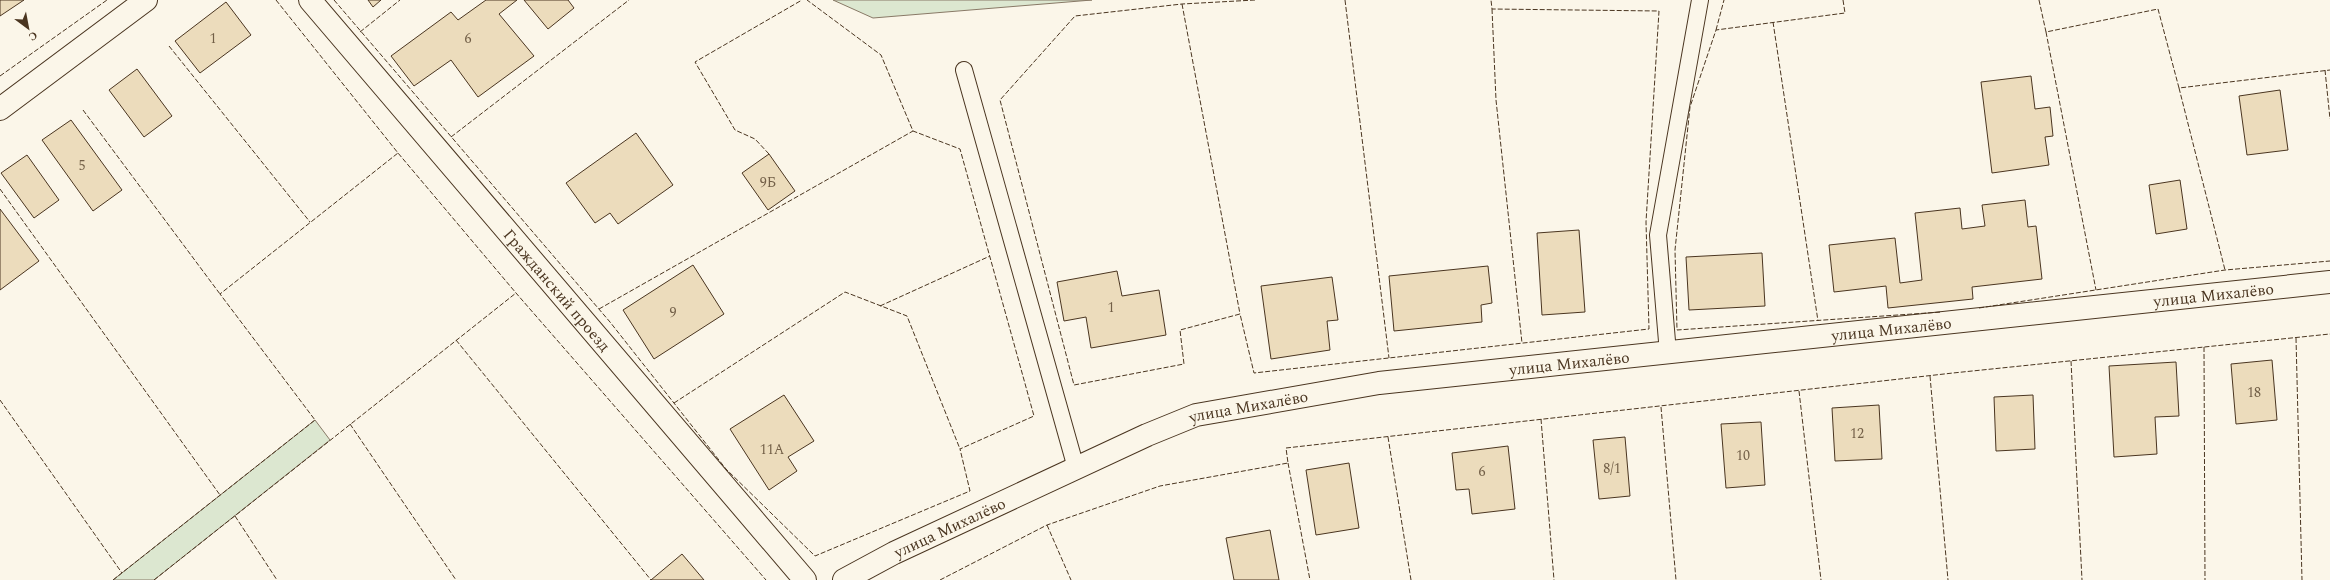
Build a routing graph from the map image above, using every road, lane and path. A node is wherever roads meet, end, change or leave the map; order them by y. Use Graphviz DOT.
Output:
graph roads {
  1 [pos="146,0"];
  2 [pos="310,0"];
  3 [pos="1700,0"];
  4 [pos="964,70"];
  5 [pos="0,109"];
  6 [pos="2330,282"];
  7 [pos="1668,353"];
  8 [pos="1076,468"];
  9 [pos="805,580"];
  10 [pos="844,580"];
  1 -- 5 [label="street"];
  2 -- 9 [label="street, Гражданский проезд"];
  3 -- 7 [label="lane"];
  4 -- 8 [label="lane"];
  6 -- 7 [label="street, улица Михалёво"];
  7 -- 8 [label="street, улица Михалёво"];
  8 -- 10 [label="street, улица Михалёво"];
}
